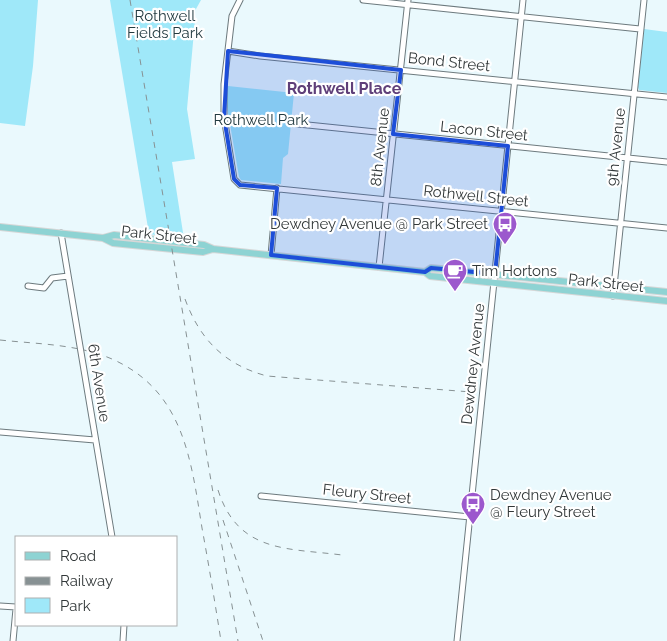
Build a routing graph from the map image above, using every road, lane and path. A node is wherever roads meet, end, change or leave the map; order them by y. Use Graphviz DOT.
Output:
graph roads {
  1 [pos="240,0"];
  2 [pos="364,0"];
  3 [pos="523,0"];
  4 [pos="644,0"];
  5 [pos="408,2"];
  6 [pos="521,16"];
  7 [pos="640,29"];
  8 [pos="228,51"];
  9 [pos="401,70"];
  10 [pos="515,81"];
  11 [pos="634,93"];
  12 [pos="667,97"];
  13 [pos="298,124"];
  14 [pos="393,134"];
  15 [pos="508,146"];
  16 [pos="627,158"];
  17 [pos="667,162"];
  18 [pos="280,188"];
  19 [pos="386,199"];
  20 [pos="501,211"];
  21 [pos="620,223"];
  22 [pos="0,227"];
  23 [pos="667,228"];
  24 [pos="60,234"];
  25 [pos="271,256"];
  26 [pos="379,267"];
  27 [pos="425,272"];
  28 [pos="495,274"];
  29 [pos="68,276"];
  30 [pos="494,283"];
  31 [pos="28,286"];
  32 [pos="614,286"];
  33 [pos="667,292"];
  34 [pos="612,296"];
  35 [pos="667,302"];
  36 [pos="0,432"];
  37 [pos="95,440"];
  38 [pos="261,496"];
  39 [pos="470,517"];
  40 [pos="112,536"];
  41 [pos="0,606"];
  42 [pos="15,608"];
  43 [pos="15,619"];
  44 [pos="124,626"];
  45 [pos="13,641"];
  46 [pos="124,641"];
  47 [pos="457,641"];
  1 -- 8 [label="street, Rothwell Street"];
  2 -- 5 [label="street"];
  3 -- 6 [label="street, Dewdney Avenue"];
  4 -- 7 [label="street, 9th Avenue"];
  5 -- 6 [label="street"];
  5 -- 9 [label="street, 8th Avenue"];
  6 -- 7 [label="street"];
  6 -- 10 [label="street, Dewdney Avenue"];
  7 -- 11 [label="street, 9th Avenue"];
  8 -- 9 [label="street, Bond Street"];
  8 -- 18 [label="street, Rothwell Street"];
  9 -- 10 [label="street, Bond Street"];
  9 -- 14 [label="street, 8th Avenue"];
  10 -- 11 [label="street, Bond Street"];
  10 -- 15 [label="street, Dewdney Avenue"];
  11 -- 12 [label="street, Bond Street"];
  11 -- 16 [label="street, 9th Avenue"];
  13 -- 14 [label="street, Lacon Street"];
  14 -- 15 [label="street, Lacon Street"];
  14 -- 19 [label="street, 8th Avenue"];
  15 -- 16 [label="street, Lacon Street"];
  15 -- 20 [label="street, Dewdney Avenue"];
  16 -- 17 [label="street, Lacon Street"];
  16 -- 21 [label="street, 9th Avenue"];
  18 -- 19 [label="street, Rothwell Street"];
  18 -- 25 [label="street"];
  19 -- 20 [label="street, Rothwell Street"];
  19 -- 26 [label="street, 8th Avenue"];
  20 -- 21 [label="street, Rothwell Street"];
  20 -- 28 [label="street, Dewdney Avenue"];
  21 -- 23 [label="street, Rothwell Street"];
  21 -- 32 [label="street, 9th Avenue"];
  22 -- 24 [label="main road, Park Street"];
  24 -- 25 [label="main road, Park Street"];
  24 -- 29 [label="street, 6th Avenue"];
  25 -- 26 [label="main road, Park Street"];
  26 -- 27 [label="main road, Park Street"];
  27 -- 28 [label="main road, Park Street"];
  27 -- 30 [label="main road, Park Street"];
  28 -- 30 [label="street, Dewdney Avenue"];
  28 -- 32 [label="main road, Park Street"];
  29 -- 31 [label="street"];
  29 -- 37 [label="street, 6th Avenue"];
  30 -- 34 [label="main road, Park Street"];
  30 -- 39 [label="street, Dewdney Avenue"];
  32 -- 33 [label="main road, Park Street"];
  32 -- 34 [label="street, 9th Avenue"];
  34 -- 35 [label="main road, Park Street"];
  36 -- 37 [label="street"];
  37 -- 40 [label="street, 6th Avenue"];
  38 -- 39 [label="street, Fleury Street"];
  39 -- 47 [label="street, Dewdney Avenue"];
  41 -- 42 [label="street"];
  43 -- 45 [label="street"];
  44 -- 46 [label="street"];
}
